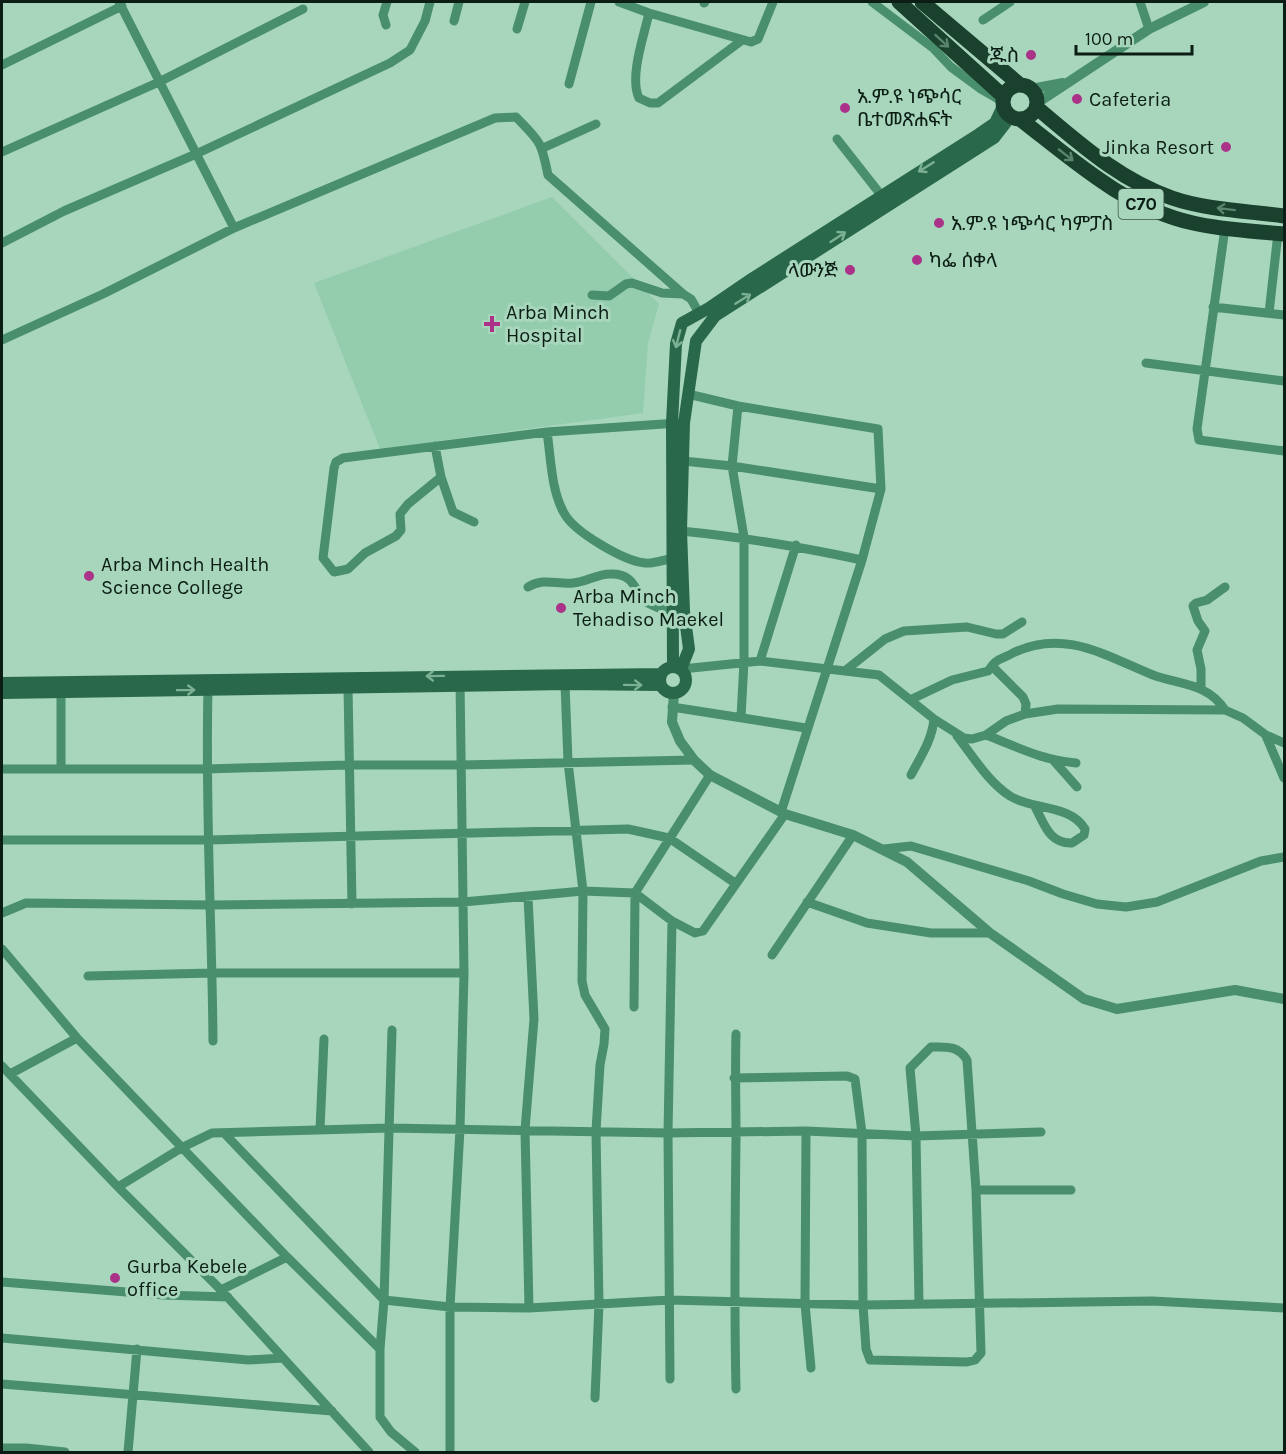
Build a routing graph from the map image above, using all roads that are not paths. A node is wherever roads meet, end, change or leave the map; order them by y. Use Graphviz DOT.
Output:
graph roads {
  1 [pos="387,2"];
  2 [pos="430,2"];
  3 [pos="459,2"];
  4 [pos="525,2"];
  5 [pos="591,2"];
  6 [pos="619,2"];
  7 [pos="773,2"];
  8 [pos="872,2"];
  9 [pos="899,2"];
  10 [pos="922,2"];
  11 [pos="1010,2"];
  12 [pos="1140,2"];
  13 [pos="1204,2"];
  14 [pos="120,4"];
  15 [pos="303,9"];
  16 [pos="649,13"];
  17 [pos="983,20"];
  18 [pos="454,21"];
  19 [pos="386,25"];
  20 [pos="517,29"];
  21 [pos="1149,29"];
  22 [pos="741,41"];
  23 [pos="2,65"];
  24 [pos="159,82"];
  25 [pos="568,84"];
  26 [pos="1031,96"];
  27 [pos="1008,108"];
  28 [pos="596,124"];
  29 [pos="837,139"];
  30 [pos="543,148"];
  31 [pos="2,152"];
  32 [pos="196,154"];
  33 [pos="881,195"];
  34 [pos="1284,216"];
  35 [pos="234,228"];
  36 [pos="1225,228"];
  37 [pos="1281,234"];
  38 [pos="2,243"];
  39 [pos="785,264"];
  40 [pos="757,282"];
  41 [pos="683,294"];
  42 [pos="592,295"];
  43 [pos="1213,307"];
  44 [pos="699,313"];
  45 [pos="1269,313"];
  46 [pos="1284,315"];
  47 [pos="2,340"];
  48 [pos="1146,363"];
  49 [pos="1205,372"];
  50 [pos="1284,381"];
  51 [pos="688,394"];
  52 [pos="738,406"];
  53 [pos="678,423"];
  54 [pos="547,432"];
  55 [pos="435,446"];
  56 [pos="1284,451"];
  57 [pos="683,461"];
  58 [pos="732,466"];
  59 [pos="441,477"];
  60 [pos="881,489"];
  61 [pos="474,522"];
  62 [pos="681,531"];
  63 [pos="744,537"];
  64 [pos="796,545"];
  65 [pos="672,558"];
  66 [pos="862,560"];
  67 [pos="528,587"];
  68 [pos="1225,587"];
  69 [pos="673,615"];
  70 [pos="1022,622"];
  71 [pos="760,661"];
  72 [pos="744,662"];
  73 [pos="993,667"];
  74 [pos="679,668"];
  75 [pos="828,669"];
  76 [pos="846,670"];
  77 [pos="460,680"];
  78 [pos="661,680"];
  79 [pos="2,683"];
  80 [pos="565,684"];
  81 [pos="348,687"];
  82 [pos="1201,689"];
  83 [pos="208,690"];
  84 [pos="62,691"];
  85 [pos="2,693"];
  86 [pos="674,693"];
  87 [pos="912,699"];
  88 [pos="672,707"];
  89 [pos="1225,710"];
  90 [pos="1025,714"];
  91 [pos="741,717"];
  92 [pos="934,719"];
  93 [pos="806,728"];
  94 [pos="951,729"];
  95 [pos="986,735"];
  96 [pos="1266,735"];
  97 [pos="1284,743"];
  98 [pos="694,760"];
  99 [pos="1054,761"];
  100 [pos="568,762"];
  101 [pos="1076,763"];
  102 [pos="348,765"];
  103 [pos="460,765"];
  104 [pos="61,768"];
  105 [pos="2,769"];
  106 [pos="206,769"];
  107 [pos="710,775"];
  108 [pos="911,775"];
  109 [pos="1284,778"];
  110 [pos="1077,787"];
  111 [pos="1034,805"];
  112 [pos="783,813"];
  113 [pos="576,831"];
  114 [pos="462,833"];
  115 [pos="854,835"];
  116 [pos="350,836"];
  117 [pos="669,838"];
  118 [pos="2,840"];
  119 [pos="209,840"];
  120 [pos="884,849"];
  121 [pos="1284,857"];
  122 [pos="735,883"];
  123 [pos="583,891"];
  124 [pos="635,893"];
  125 [pos="528,897"];
  126 [pos="463,902"];
  127 [pos="807,902"];
  128 [pos="352,904"];
  129 [pos="211,905"];
  130 [pos="2,912"];
  131 [pos="672,921"];
  132 [pos="990,933"];
  133 [pos="2,949"];
  134 [pos="772,955"];
  135 [pos="212,973"];
  136 [pos="464,973"];
  137 [pos="88,976"];
  138 [pos="1284,999"];
  139 [pos="634,1007"];
  140 [pos="392,1030"];
  141 [pos="736,1034"];
  142 [pos="77,1038"];
  143 [pos="324,1039"];
  144 [pos="213,1041"];
  145 [pos="2,1066"];
  146 [pos="10,1074"];
  147 [pos="734,1078"];
  148 [pos="389,1128"];
  149 [pos="320,1129"];
  150 [pos="460,1129"];
  151 [pos="525,1130"];
  152 [pos="596,1131"];
  153 [pos="806,1131"];
  154 [pos="862,1132"];
  155 [pos="1041,1132"];
  156 [pos="224,1133"];
  157 [pos="668,1133"];
  158 [pos="736,1133"];
  159 [pos="973,1133"];
  160 [pos="916,1136"];
  161 [pos="183,1147"];
  162 [pos="118,1187"];
  163 [pos="976,1190"];
  164 [pos="1071,1190"];
  165 [pos="287,1257"];
  166 [pos="2,1282"];
  167 [pos="224,1293"];
  168 [pos="384,1300"];
  169 [pos="670,1300"];
  170 [pos="734,1301"];
  171 [pos="599,1304"];
  172 [pos="805,1304"];
  173 [pos="919,1304"];
  174 [pos="863,1305"];
  175 [pos="978,1305"];
  176 [pos="450,1307"];
  177 [pos="529,1308"];
  178 [pos="1284,1308"];
  179 [pos="2,1338"];
  180 [pos="137,1349"];
  181 [pos="380,1349"];
  182 [pos="283,1358"];
  183 [pos="811,1368"];
  184 [pos="670,1378"];
  185 [pos="2,1384"];
  186 [pos="736,1389"];
  187 [pos="134,1395"];
  188 [pos="595,1398"];
  189 [pos="332,1411"];
  190 [pos="2,1448"];
  191 [pos="65,1452"];
  192 [pos="128,1452"];
  193 [pos="369,1452"];
  194 [pos="415,1452"];
  195 [pos="450,1452"];
  1 -- 19 [label="street"];
  2 -- 32 [label="street"];
  3 -- 18 [label="street"];
  4 -- 20 [label="street"];
  5 -- 25 [label="street"];
  6 -- 16 [label="street"];
  7 -- 22 [label="street"];
  8 -- 27 [label="street"];
  9 -- 27 [label="highway, C70, one-way"];
  10 -- 26 [label="highway, C70"];
  11 -- 17 [label="street"];
  12 -- 21 [label="street"];
  13 -- 21 [label="street"];
  14 -- 23 [label="street"];
  14 -- 24 [label="street"];
  15 -- 24 [label="street"];
  16 -- 22 [label="street"];
  16 -- 22 [label="street"];
  21 -- 26 [label="street"];
  24 -- 31 [label="street"];
  24 -- 32 [label="street"];
  26 -- 27 [label="highway"];
  26 -- 27 [label="highway"];
  34 -- 26 [label="highway, C70, one-way"];
  27 -- 33 [label="main road, one-way"];
  27 -- 36 [label="highway, C70, one-way"];
  39 -- 27 [label="main road, one-way"];
  28 -- 30 [label="street"];
  29 -- 33 [label="street"];
  30 -- 35 [label="street"];
  30 -- 41 [label="street"];
  32 -- 35 [label="street"];
  32 -- 38 [label="street"];
  33 -- 39 [label="main road"];
  35 -- 47 [label="street"];
  36 -- 37 [label="highway, C70"];
  36 -- 43 [label="street"];
  37 -- 45 [label="street"];
  39 -- 40 [label="main road"];
  40 -- 44 [label="main road"];
  51 -- 40 [label="main road, one-way"];
  41 -- 42 [label="street"];
  41 -- 44 [label="street"];
  43 -- 45 [label="street"];
  43 -- 49 [label="street"];
  44 -- 53 [label="main road, one-way"];
  45 -- 46 [label="street"];
  48 -- 49 [label="street"];
  49 -- 50 [label="street"];
  49 -- 56 [label="street"];
  51 -- 52 [label="street"];
  51 -- 53 [label="main road"];
  52 -- 58 [label="street"];
  52 -- 60 [label="street"];
  53 -- 54 [label="street"];
  53 -- 57 [label="main road"];
  53 -- 65 [label="main road"];
  54 -- 55 [label="street"];
  54 -- 65 [label="street"];
  55 -- 59 [label="street"];
  55 -- 59 [label="street"];
  57 -- 58 [label="street"];
  57 -- 62 [label="main road"];
  58 -- 60 [label="street"];
  58 -- 63 [label="street"];
  59 -- 61 [label="street"];
  60 -- 66 [label="street"];
  62 -- 63 [label="street"];
  62 -- 74 [label="main road"];
  63 -- 64 [label="street"];
  63 -- 72 [label="street"];
  64 -- 66 [label="street"];
  64 -- 71 [label="street"];
  65 -- 69 [label="main road"];
  66 -- 75 [label="street"];
  67 -- 69 [label="street"];
  68 -- 82 [label="street"];
  69 -- 74 [label="main road"];
  70 -- 76 [label="street"];
  71 -- 72 [label="street"];
  71 -- 75 [label="street"];
  72 -- 74 [label="street"];
  72 -- 91 [label="street"];
  73 -- 82 [label="street"];
  73 -- 87 [label="street"];
  73 -- 90 [label="street"];
  74 -- 78 [label="main road"];
  74 -- 86 [label="main road"];
  75 -- 76 [label="street"];
  75 -- 93 [label="street"];
  76 -- 87 [label="street"];
  77 -- 78 [label="main road"];
  77 -- 79 [label="main road, one-way"];
  77 -- 80 [label="main road"];
  77 -- 81 [label="main road"];
  77 -- 103 [label="street"];
  80 -- 78 [label="main road, one-way"];
  78 -- 86 [label="main road"];
  80 -- 100 [label="street"];
  81 -- 83 [label="main road"];
  81 -- 102 [label="street"];
  82 -- 89 [label="street"];
  84 -- 83 [label="main road, one-way"];
  83 -- 106 [label="street"];
  84 -- 85 [label="main road"];
  84 -- 104 [label="street"];
  86 -- 88 [label="street"];
  87 -- 92 [label="street"];
  88 -- 91 [label="street"];
  88 -- 98 [label="street"];
  89 -- 90 [label="street"];
  89 -- 96 [label="street"];
  90 -- 95 [label="street"];
  91 -- 93 [label="street"];
  92 -- 94 [label="street"];
  92 -- 108 [label="street"];
  93 -- 112 [label="street"];
  94 -- 95 [label="street"];
  94 -- 111 [label="street"];
  95 -- 99 [label="street"];
  96 -- 97 [label="street"];
  96 -- 109 [label="street"];
  98 -- 100 [label="street"];
  98 -- 107 [label="street"];
  99 -- 101 [label="street"];
  99 -- 110 [label="street"];
  100 -- 103 [label="street"];
  100 -- 113 [label="street"];
  102 -- 103 [label="street"];
  102 -- 106 [label="street"];
  102 -- 116 [label="street"];
  103 -- 114 [label="street"];
  104 -- 105 [label="street"];
  104 -- 106 [label="street"];
  106 -- 119 [label="street"];
  107 -- 112 [label="street"];
  107 -- 117 [label="street"];
  111 -- 111 [label="street"];
  112 -- 115 [label="street"];
  112 -- 122 [label="street"];
  113 -- 114 [label="street"];
  113 -- 117 [label="street"];
  113 -- 123 [label="street"];
  114 -- 116 [label="street"];
  114 -- 126 [label="street"];
  115 -- 120 [label="street"];
  115 -- 127 [label="street"];
  116 -- 119 [label="street"];
  116 -- 128 [label="street"];
  117 -- 122 [label="street"];
  117 -- 124 [label="street"];
  118 -- 119 [label="street"];
  119 -- 129 [label="street"];
  120 -- 121 [label="street"];
  120 -- 132 [label="street"];
  122 -- 131 [label="street"];
  123 -- 124 [label="street"];
  123 -- 125 [label="street"];
  123 -- 152 [label="street"];
  124 -- 131 [label="street"];
  124 -- 139 [label="street"];
  125 -- 126 [label="street"];
  125 -- 151 [label="street"];
  126 -- 128 [label="street"];
  126 -- 136 [label="street"];
  127 -- 132 [label="street"];
  127 -- 134 [label="street"];
  128 -- 129 [label="street"];
  129 -- 130 [label="street"];
  129 -- 135 [label="street"];
  131 -- 157 [label="street"];
  132 -- 138 [label="street"];
  133 -- 142 [label="street"];
  135 -- 136 [label="street"];
  135 -- 137 [label="street"];
  135 -- 144 [label="street"];
  136 -- 150 [label="street"];
  140 -- 148 [label="street"];
  141 -- 147 [label="street"];
  142 -- 146 [label="street"];
  142 -- 161 [label="street"];
  143 -- 149 [label="street"];
  145 -- 146 [label="street"];
  146 -- 162 [label="street"];
  147 -- 154 [label="street"];
  147 -- 158 [label="street"];
  148 -- 149 [label="street"];
  148 -- 150 [label="street"];
  148 -- 168 [label="street"];
  149 -- 156 [label="street"];
  150 -- 151 [label="street"];
  150 -- 176 [label="street"];
  151 -- 152 [label="street"];
  151 -- 177 [label="street"];
  152 -- 157 [label="street"];
  152 -- 171 [label="street"];
  153 -- 154 [label="street"];
  153 -- 158 [label="street"];
  153 -- 172 [label="street"];
  154 -- 160 [label="street"];
  154 -- 174 [label="street"];
  155 -- 159 [label="street"];
  156 -- 161 [label="street"];
  156 -- 168 [label="street"];
  157 -- 158 [label="street"];
  157 -- 169 [label="street"];
  158 -- 170 [label="street"];
  159 -- 160 [label="street"];
  159 -- 160 [label="street"];
  159 -- 163 [label="street"];
  160 -- 173 [label="street"];
  161 -- 162 [label="street"];
  161 -- 165 [label="street"];
  162 -- 167 [label="street"];
  163 -- 164 [label="street"];
  163 -- 175 [label="street"];
  165 -- 167 [label="street"];
  165 -- 181 [label="street"];
  166 -- 167 [label="street"];
  167 -- 182 [label="street"];
  168 -- 176 [label="street"];
  168 -- 181 [label="street"];
  169 -- 170 [label="street"];
  169 -- 171 [label="street"];
  169 -- 184 [label="street"];
  170 -- 172 [label="street"];
  170 -- 186 [label="street"];
  171 -- 177 [label="street"];
  171 -- 188 [label="street"];
  172 -- 174 [label="street"];
  172 -- 183 [label="street"];
  173 -- 174 [label="street"];
  173 -- 175 [label="street"];
  174 -- 175 [label="street"];
  175 -- 178 [label="street"];
  176 -- 177 [label="street"];
  176 -- 195 [label="street"];
  179 -- 180 [label="street"];
  180 -- 182 [label="street"];
  180 -- 187 [label="street"];
  181 -- 194 [label="street"];
  182 -- 189 [label="street"];
  185 -- 187 [label="street"];
  187 -- 189 [label="street"];
  187 -- 192 [label="street"];
  189 -- 193 [label="street"];
  190 -- 191 [label="street"];
}
